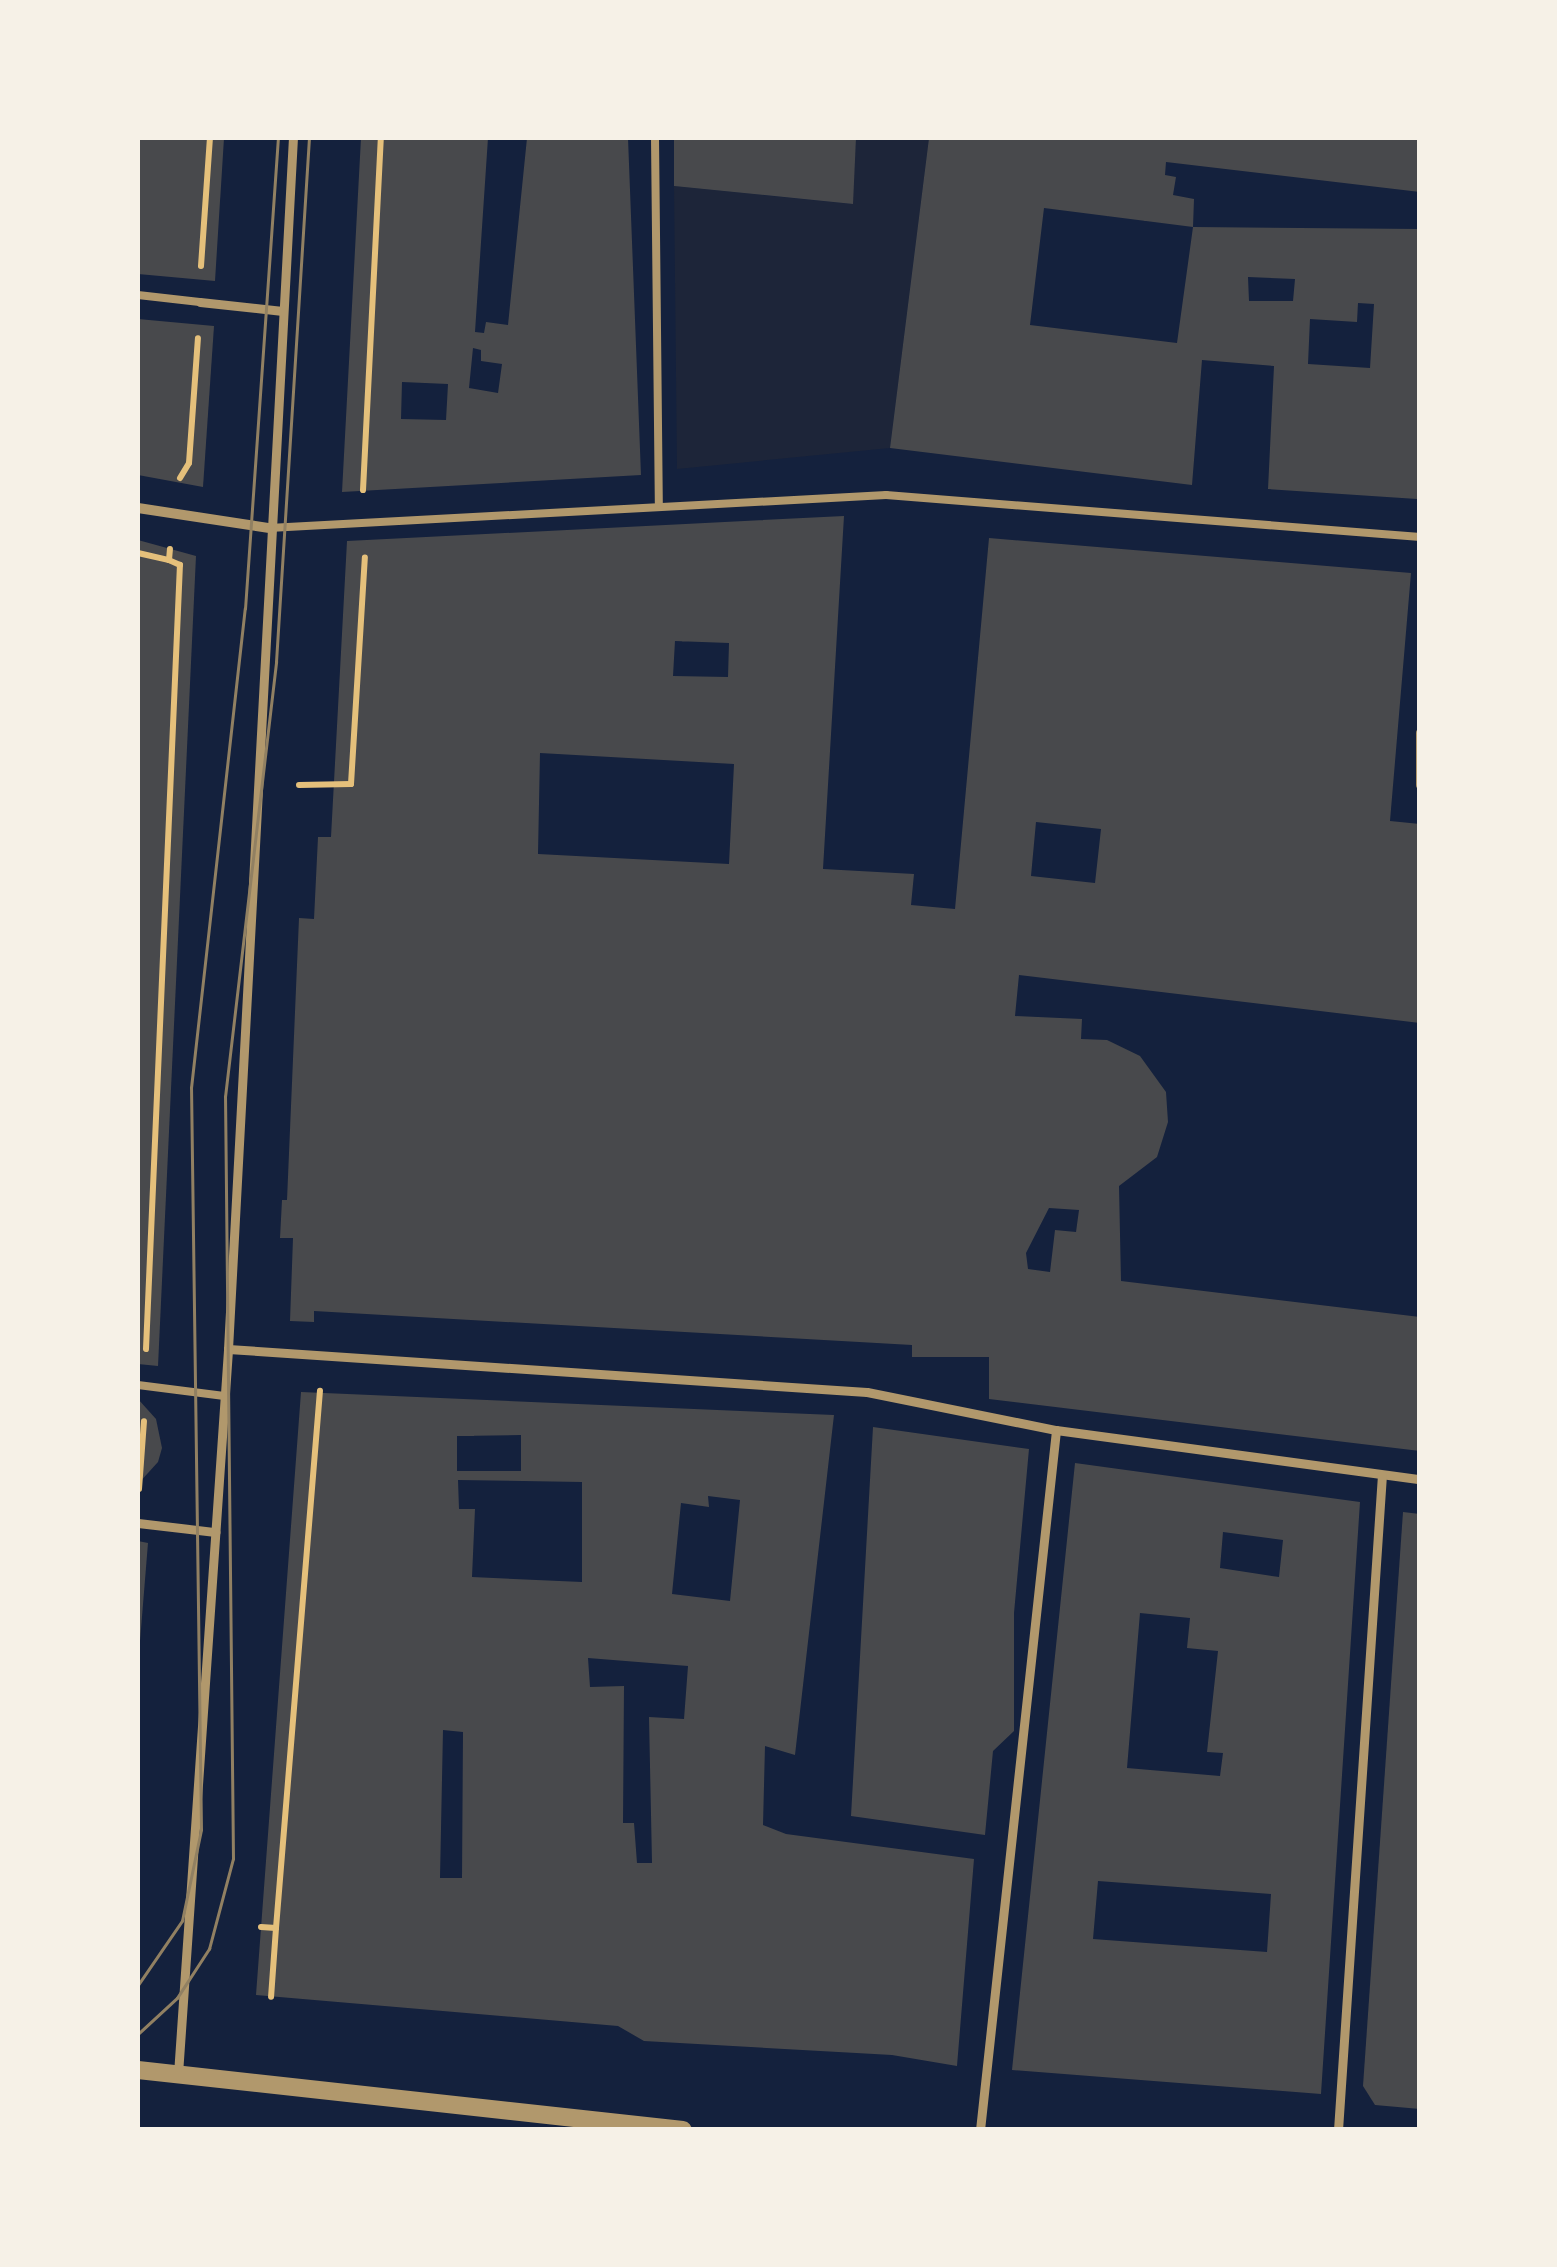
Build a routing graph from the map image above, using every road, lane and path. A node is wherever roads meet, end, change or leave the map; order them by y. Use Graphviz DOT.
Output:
graph roads {
  1 [pos="210,138"];
  2 [pos="293,138"];
  3 [pos="381,138"];
  4 [pos="655,138"];
  5 [pos="200,280"];
  6 [pos="138,296"];
  7 [pos="200,302"];
  8 [pos="283,311"];
  9 [pos="199,325"];
  10 [pos="178,482"];
  11 [pos="363,491"];
  12 [pos="659,503"];
  13 [pos="138,508"];
  14 [pos="269,528"];
  15 [pos="1420,537"];
  16 [pos="366,540"];
  17 [pos="170,548"];
  18 [pos="138,553"];
  19 [pos="169,560"];
  20 [pos="1420,733"];
  21 [pos="1417,760"];
  22 [pos="334,783"];
  23 [pos="1420,785"];
  24 [pos="228,1349"];
  25 [pos="141,1386"];
  26 [pos="320,1392"];
  27 [pos="224,1396"];
  28 [pos="1056,1430"];
  29 [pos="1382,1475"];
  30 [pos="1420,1479"];
  31 [pos="139,1483"];
  32 [pos="138,1523"];
  33 [pos="215,1532"];
  34 [pos="261,1927"];
  35 [pos="276,1928"];
  36 [pos="272,1997"];
  37 [pos="138,2070"];
  38 [pos="178,2074"];
  39 [pos="683,2130"];
  40 [pos="980,2130"];
  41 [pos="1338,2130"];
  1 -- 5 [label="path"];
  2 -- 8 [label="street"];
  3 -- 11 [label="path"];
  4 -- 12 [label="lane"];
  6 -- 7 [label="lane"];
  7 -- 8 [label="street"];
  8 -- 14 [label="street"];
  9 -- 10 [label="path"];
  12 -- 14 [label="lane"];
  12 -- 15 [label="lane"];
  13 -- 14 [label="street"];
  14 -- 24 [label="street"];
  16 -- 22 [label="path"];
  17 -- 19 [label="path"];
  18 -- 19 [label="path"];
  19 -- 25 [label="path"];
  20 -- 21 [label="lane"];
  21 -- 23 [label="lane"];
  24 -- 27 [label="street"];
  24 -- 28 [label="street"];
  25 -- 27 [label="lane"];
  25 -- 31 [label="path"];
  26 -- 35 [label="path"];
  27 -- 33 [label="street"];
  28 -- 29 [label="street"];
  28 -- 40 [label="street"];
  29 -- 30 [label="street"];
  29 -- 41 [label="street"];
  32 -- 33 [label="street"];
  33 -- 38 [label="street"];
  34 -- 35 [label="path"];
  35 -- 36 [label="path"];
  37 -- 38 [label="street"];
  38 -- 39 [label="street"];
}
